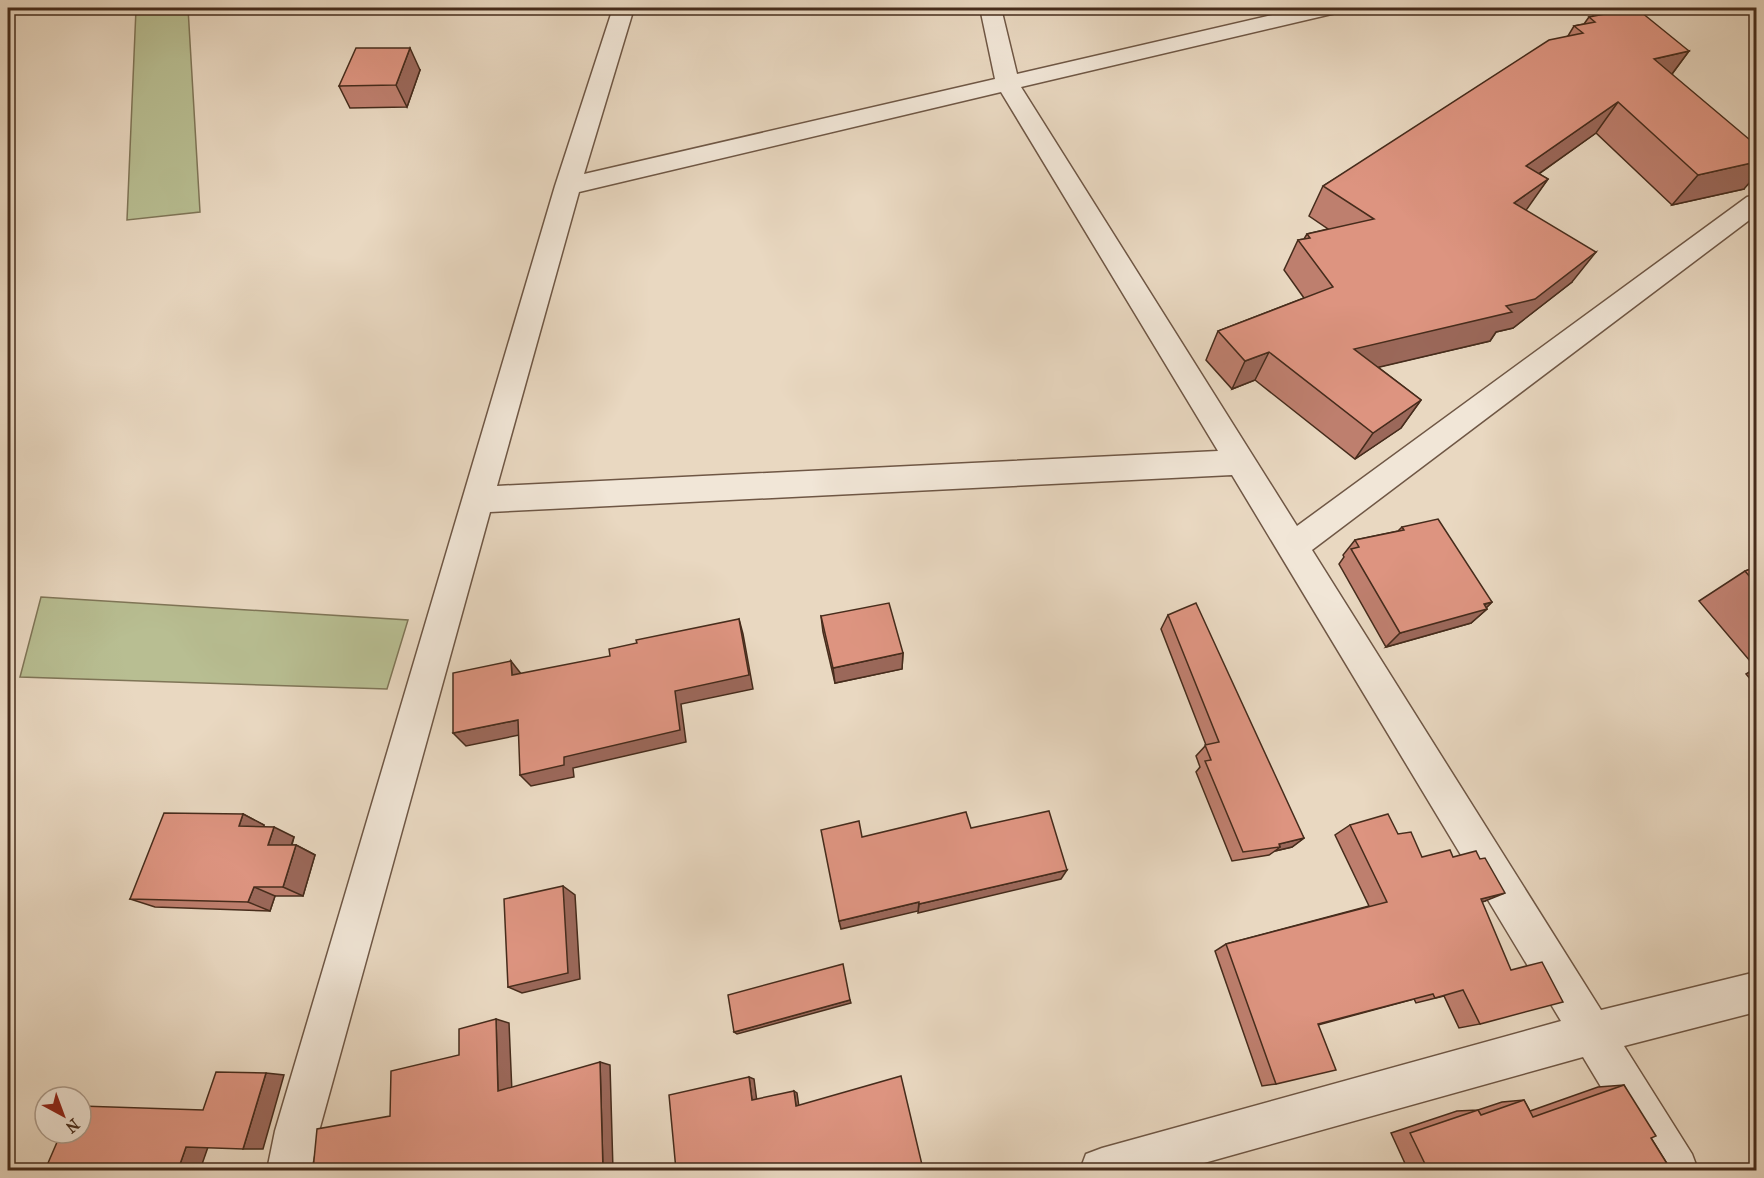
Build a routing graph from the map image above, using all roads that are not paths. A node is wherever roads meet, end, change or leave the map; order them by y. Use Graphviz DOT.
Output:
graph roads {
  1 [pos="622,8"];
  2 [pos="990,8"];
  3 [pos="1328,8"];
  4 [pos="1596,8"];
  5 [pos="1658,62"];
  6 [pos="1008,84"];
  7 [pos="568,186"];
  8 [pos="1756,203"];
  9 [pos="1240,462"];
  10 [pos="478,500"];
  11 [pos="1293,546"];
  12 [pos="1756,992"];
  13 [pos="1591,1034"];
  14 [pos="289,1170"];
  15 [pos="1102,1170"];
  16 [pos="1676,1170"];
  1 -- 7 [label="street"];
  2 -- 6 [label="street"];
  3 -- 6 [label="street"];
  4 -- 5 [label="street"];
  6 -- 7 [label="street"];
  6 -- 9 [label="street"];
  7 -- 10 [label="street"];
  8 -- 11 [label="street"];
  9 -- 10 [label="street"];
  9 -- 11 [label="street"];
  10 -- 14 [label="street"];
  11 -- 13 [label="street"];
  12 -- 13 [label="street"];
  13 -- 15 [label="street"];
  13 -- 16 [label="street"];
}
